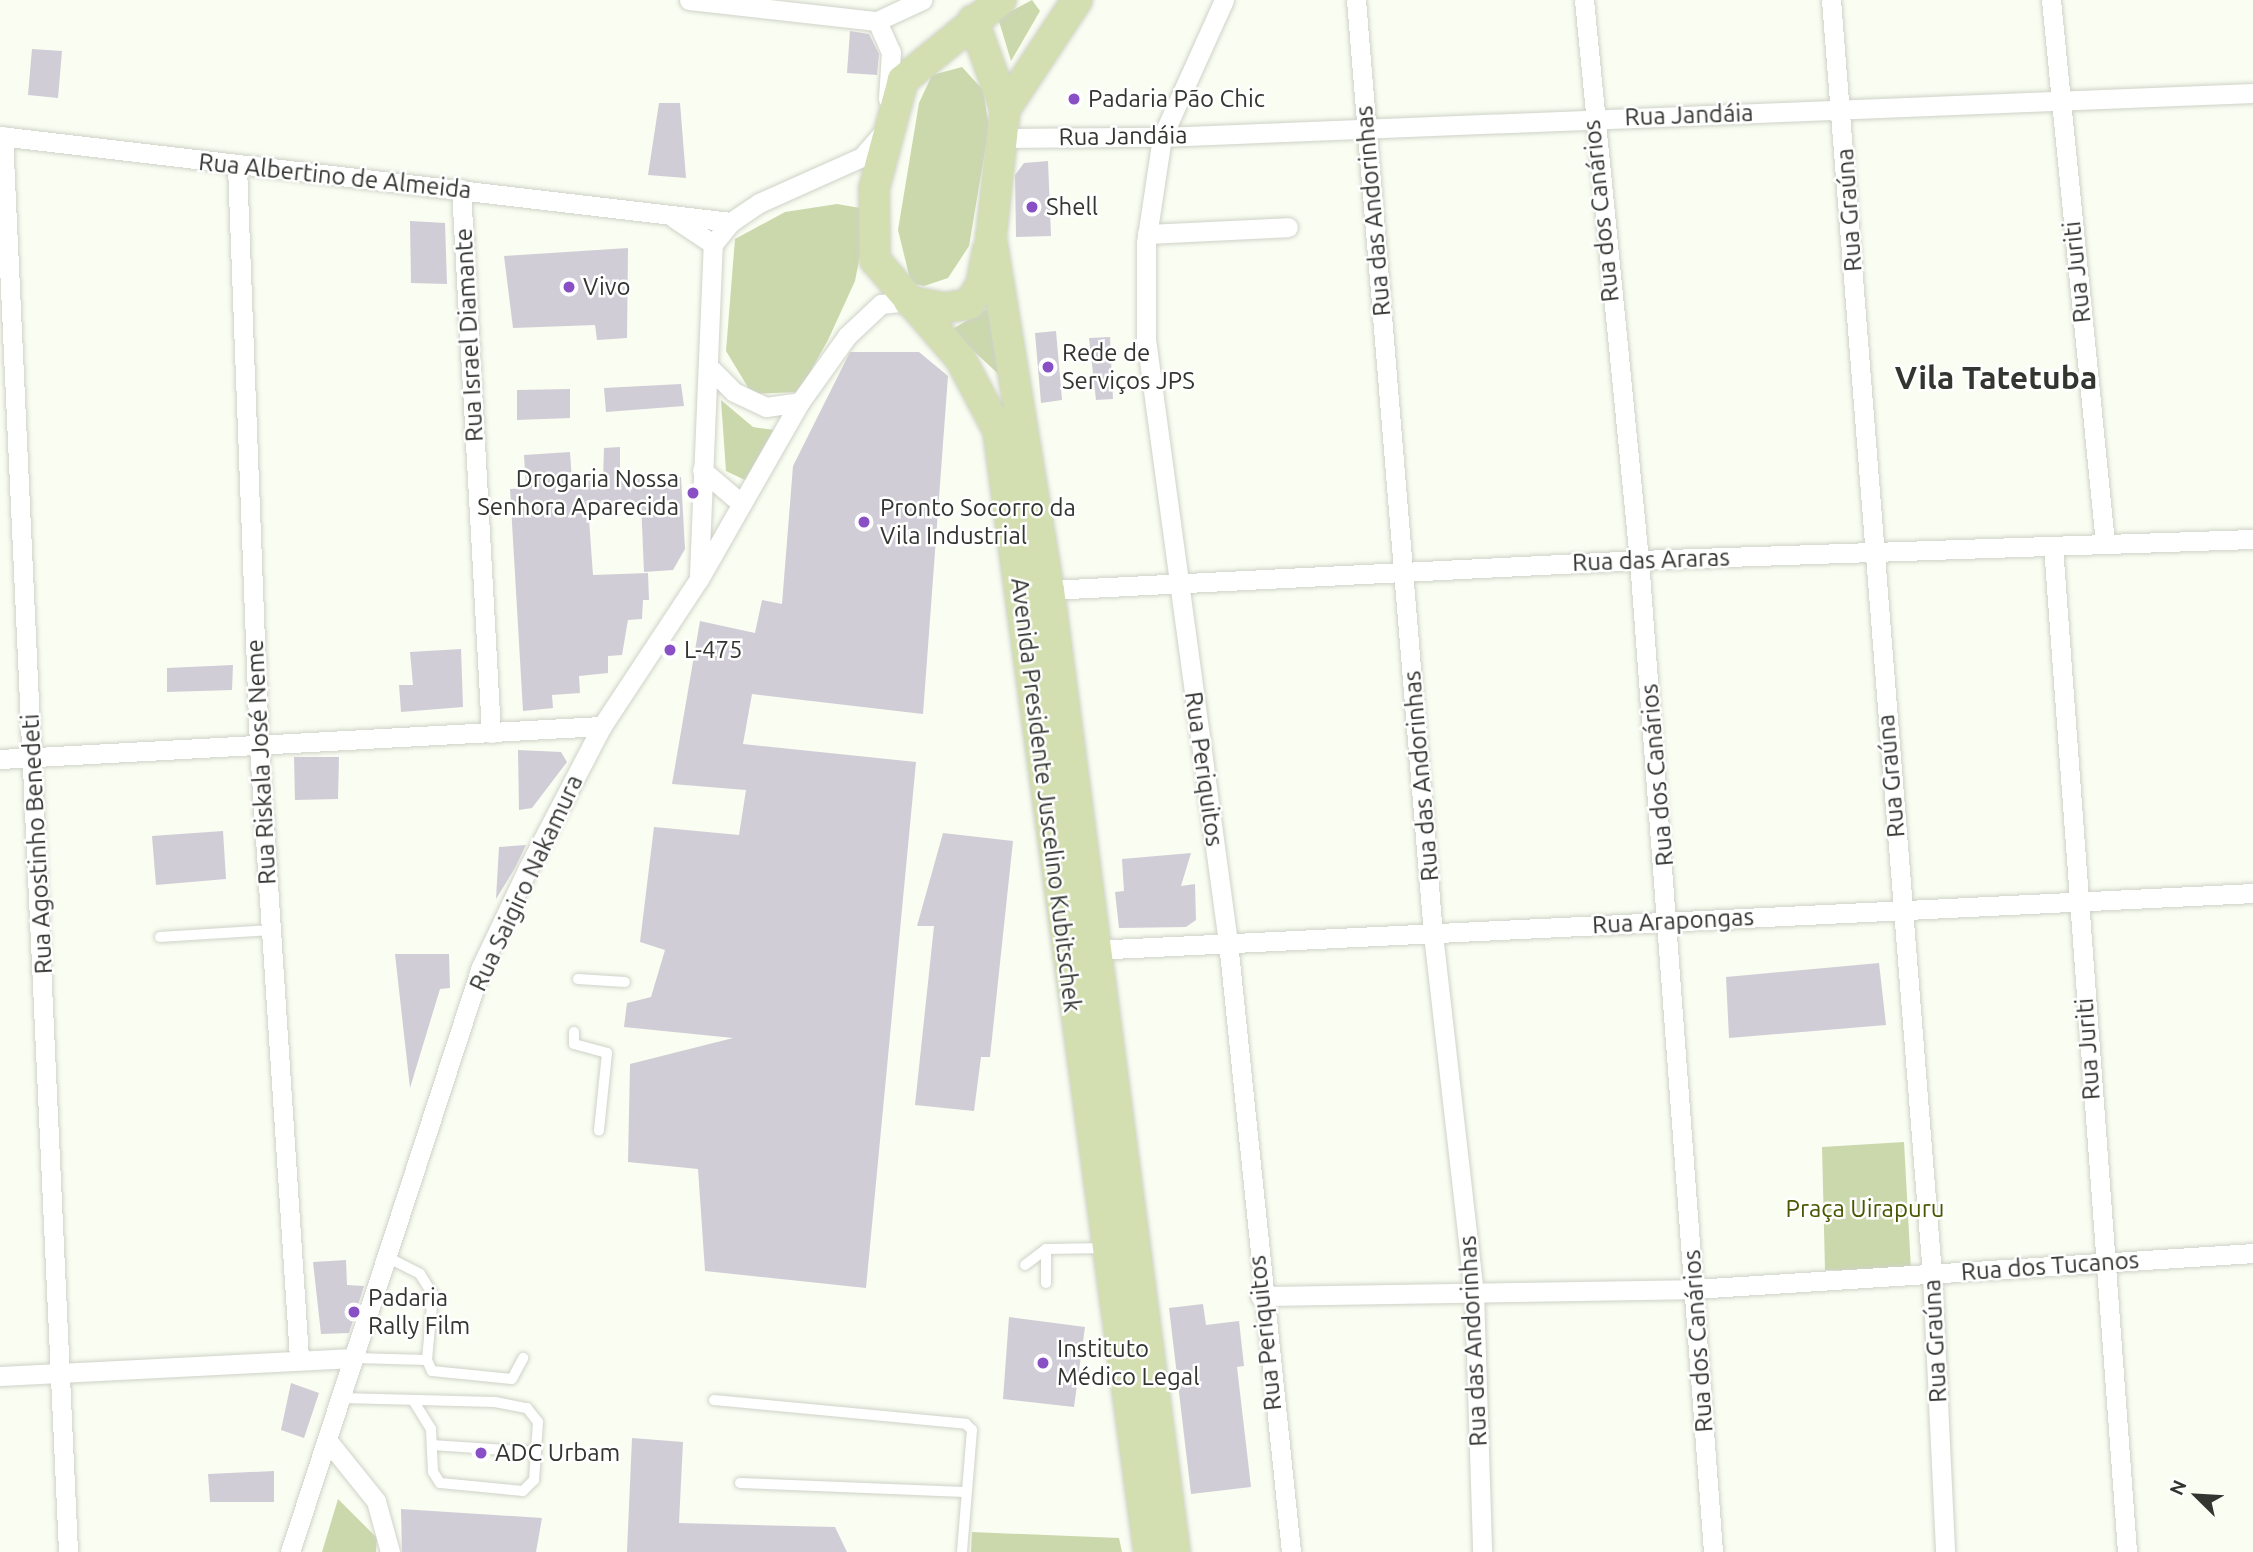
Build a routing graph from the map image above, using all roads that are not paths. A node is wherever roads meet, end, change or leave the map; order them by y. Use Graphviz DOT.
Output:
graph roads {
  1 [pos="690,0"];
  2 [pos="922,0"];
  3 [pos="1001,0"];
  4 [pos="1077,0"];
  5 [pos="1224,0"];
  6 [pos="1356,0"];
  7 [pos="1584,0"];
  8 [pos="1831,0"];
  9 [pos="2050,0"];
  10 [pos="972,10"];
  11 [pos="877,21"];
  12 [pos="2253,93"];
  13 [pos="2059,99"];
  14 [pos="1005,109"];
  15 [pos="1842,109"];
  16 [pos="1591,119"];
  17 [pos="1365,126"];
  18 [pos="887,128"];
  19 [pos="1,136"];
  20 [pos="1162,137"];
  21 [pos="999,138"];
  22 [pos="237,166"];
  23 [pos="461,189"];
  24 [pos="670,216"];
  25 [pos="731,222"];
  26 [pos="1288,227"];
  27 [pos="1147,234"];
  28 [pos="991,237"];
  29 [pos="713,244"];
  30 [pos="909,300"];
  31 [pos="712,370"];
  32 [pos="800,402"];
  33 [pos="702,470"];
  34 [pos="742,504"];
  35 [pos="2253,539"];
  36 [pos="2105,543"];
  37 [pos="2053,546"];
  38 [pos="1872,552"];
  39 [pos="1639,560"];
  40 [pos="1404,571"];
  41 [pos="699,579"];
  42 [pos="1178,582"];
  43 [pos="1049,590"];
  44 [pos="603,726"];
  45 [pos="491,733"];
  46 [pos="259,747"];
  47 [pos="33,757"];
  48 [pos="0,759"];
  49 [pos="2253,893"];
  50 [pos="2076,900"];
  51 [pos="1903,908"];
  52 [pos="1668,921"];
  53 [pos="271,930"];
  54 [pos="1433,934"];
  55 [pos="160,937"];
  56 [pos="1228,943"];
  57 [pos="1092,950"];
  58 [pos="578,979"];
  59 [pos="625,982"];
  60 [pos="574,1032"];
  61 [pos="599,1132"];
  62 [pos="1106,1248"];
  63 [pos="1046,1249"];
  64 [pos="2253,1253"];
  65 [pos="387,1256"];
  66 [pos="2104,1261"];
  67 [pos="1025,1265"];
  68 [pos="1932,1274"];
  69 [pos="1046,1283"];
  70 [pos="1694,1289"];
  71 [pos="1474,1292"];
  72 [pos="1260,1296"];
  73 [pos="299,1358"];
  74 [pos="354,1358"];
  75 [pos="523,1358"];
  76 [pos="427,1360"];
  77 [pos="60,1373"];
  78 [pos="0,1376"];
  79 [pos="341,1398"];
  80 [pos="413,1400"];
  81 [pos="714,1400"];
  82 [pos="327,1440"];
  83 [pos="432,1444"];
  84 [pos="536,1452"];
  85 [pos="740,1483"];
  86 [pos="966,1492"];
  87 [pos="68,1552"];
  88 [pos="290,1552"];
  89 [pos="390,1552"];
  90 [pos="962,1552"];
  91 [pos="1149,1552"];
  92 [pos="1175,1552"];
  93 [pos="1291,1552"];
  94 [pos="1482,1552"];
  95 [pos="1713,1552"];
  96 [pos="1945,1552"];
  97 [pos="2127,1552"];
  1 -- 11 [label="street"];
  2 -- 11 [label="street"];
  3 -- 10 [label="main road, Avenida Presidente Juscelino Kubitschek"];
  4 -- 14 [label="main road, Avenida Presidente Juscelino Kubitschek"];
  5 -- 20 [label="street, Rua Periquitos"];
  6 -- 17 [label="street, Rua das Andorinhas"];
  7 -- 16 [label="street, Rua dos Canários"];
  8 -- 15 [label="street, Rua Graúna"];
  9 -- 13 [label="street, Rua Juriti"];
  10 -- 14 [label="main road"];
  10 -- 18 [label="main road, Avenida Presidente Juscelino Kubitschek"];
  11 -- 18 [label="street"];
  12 -- 13 [label="street, Rua Jandáia"];
  13 -- 15 [label="street, Rua Jandáia"];
  13 -- 36 [label="street, Rua Juriti"];
  14 -- 21 [label="main road, Avenida Presidente Juscelino Kubitschek"];
  15 -- 16 [label="street, Rua Jandáia"];
  15 -- 38 [label="street, Rua Graúna"];
  16 -- 17 [label="street, Rua Jandáia"];
  16 -- 39 [label="street, Rua dos Canários"];
  17 -- 20 [label="street, Rua Jandáia"];
  17 -- 40 [label="street, Rua das Andorinhas"];
  18 -- 25 [label="street"];
  18 -- 30 [label="main road, Avenida Presidente Juscelino Kubitschek"];
  19 -- 22 [label="street, Rua Albertino de Almeida"];
  19 -- 47 [label="street, Rua Agostinho Benedeti"];
  20 -- 21 [label="street, Rua Jandáia"];
  20 -- 27 [label="street, Rua Periquitos"];
  21 -- 28 [label="main road, Avenida Presidente Juscelino Kubitschek"];
  22 -- 23 [label="street, Rua Albertino de Almeida"];
  22 -- 46 [label="street, Rua Riskala José Neme"];
  23 -- 24 [label="street, Rua Albertino de Almeida"];
  23 -- 45 [label="street, Rua Israel Diamante"];
  24 -- 25 [label="street, Rua Albertino de Almeida"];
  24 -- 29 [label="street, Rua Albertino de Almeida"];
  25 -- 29 [label="street"];
  26 -- 27 [label="street"];
  27 -- 42 [label="street, Rua Periquitos"];
  28 -- 30 [label="main road"];
  28 -- 43 [label="main road, Avenida Presidente Juscelino Kubitschek"];
  29 -- 31 [label="street"];
  30 -- 32 [label="street, Rua Saigiro Nakamura"];
  30 -- 62 [label="main road, Avenida Presidente Juscelino Kubitschek"];
  31 -- 32 [label="street"];
  31 -- 33 [label="street"];
  32 -- 34 [label="street, Rua Saigiro Nakamura"];
  33 -- 34 [label="street"];
  33 -- 41 [label="street"];
  34 -- 41 [label="street, Rua Saigiro Nakamura"];
  35 -- 36 [label="street, Rua das Araras"];
  36 -- 37 [label="street, Rua das Araras"];
  37 -- 38 [label="street, Rua das Araras"];
  37 -- 50 [label="street, Rua Juriti"];
  38 -- 39 [label="street, Rua das Araras"];
  38 -- 51 [label="street, Rua Graúna"];
  39 -- 40 [label="street, Rua das Araras"];
  39 -- 52 [label="street, Rua dos Canários"];
  40 -- 42 [label="street, Rua das Araras"];
  40 -- 54 [label="street, Rua das Andorinhas"];
  41 -- 44 [label="street, Rua Saigiro Nakamura"];
  42 -- 43 [label="street, Rua das Araras"];
  42 -- 56 [label="street, Rua Periquitos"];
  43 -- 57 [label="main road, Avenida Presidente Juscelino Kubitschek"];
  44 -- 45 [label="street"];
  44 -- 65 [label="street, Rua Saigiro Nakamura"];
  45 -- 46 [label="street"];
  46 -- 47 [label="street"];
  46 -- 53 [label="street, Rua Riskala José Neme"];
  47 -- 48 [label="street"];
  47 -- 77 [label="street, Rua Agostinho Benedeti"];
  49 -- 50 [label="street, Rua Arapongas"];
  50 -- 51 [label="street, Rua Arapongas"];
  50 -- 66 [label="street, Rua Juriti"];
  51 -- 52 [label="street, Rua Arapongas"];
  51 -- 68 [label="street, Rua Graúna"];
  52 -- 54 [label="street, Rua Arapongas"];
  52 -- 70 [label="street, Rua dos Canários"];
  53 -- 55 [label="lane"];
  53 -- 73 [label="street, Rua Riskala José Neme"];
  54 -- 56 [label="street, Rua Arapongas"];
  54 -- 71 [label="street, Rua das Andorinhas"];
  56 -- 57 [label="street, Rua Arapongas"];
  56 -- 72 [label="street, Rua Periquitos"];
  57 -- 92 [label="main road, Avenida Presidente Juscelino Kubitschek"];
  58 -- 59 [label="lane"];
  60 -- 61 [label="lane"];
  62 -- 63 [label="lane"];
  62 -- 91 [label="main road, Avenida Presidente Juscelino Kubitschek"];
  63 -- 67 [label="lane"];
  63 -- 69 [label="lane"];
  64 -- 66 [label="street, Rua dos Tucanos"];
  65 -- 74 [label="street, Rua Saigiro Nakamura"];
  65 -- 76 [label="lane"];
  66 -- 68 [label="street, Rua dos Tucanos"];
  66 -- 97 [label="street, Rua Juriti"];
  68 -- 70 [label="street, Rua dos Tucanos"];
  68 -- 96 [label="street, Rua Graúna"];
  70 -- 71 [label="street, Rua dos Tucanos"];
  70 -- 95 [label="street, Rua dos Canários"];
  71 -- 72 [label="street, Rua dos Tucanos"];
  71 -- 94 [label="street, Rua das Andorinhas"];
  72 -- 93 [label="street, Rua Periquitos"];
  73 -- 74 [label="street"];
  73 -- 77 [label="street"];
  74 -- 76 [label="lane"];
  74 -- 79 [label="street, Rua Saigiro Nakamura"];
  75 -- 76 [label="lane"];
  77 -- 78 [label="street"];
  77 -- 87 [label="street, Rua Agostinho Benedeti"];
  79 -- 80 [label="lane"];
  79 -- 82 [label="street, Rua Saigiro Nakamura"];
  80 -- 83 [label="lane"];
  80 -- 84 [label="lane"];
  81 -- 86 [label="lane"];
  82 -- 88 [label="street, Rua Saigiro Nakamura"];
  82 -- 89 [label="street"];
  83 -- 84 [label="lane"];
  83 -- 84 [label="lane"];
  85 -- 86 [label="lane"];
  86 -- 90 [label="lane"];
}
